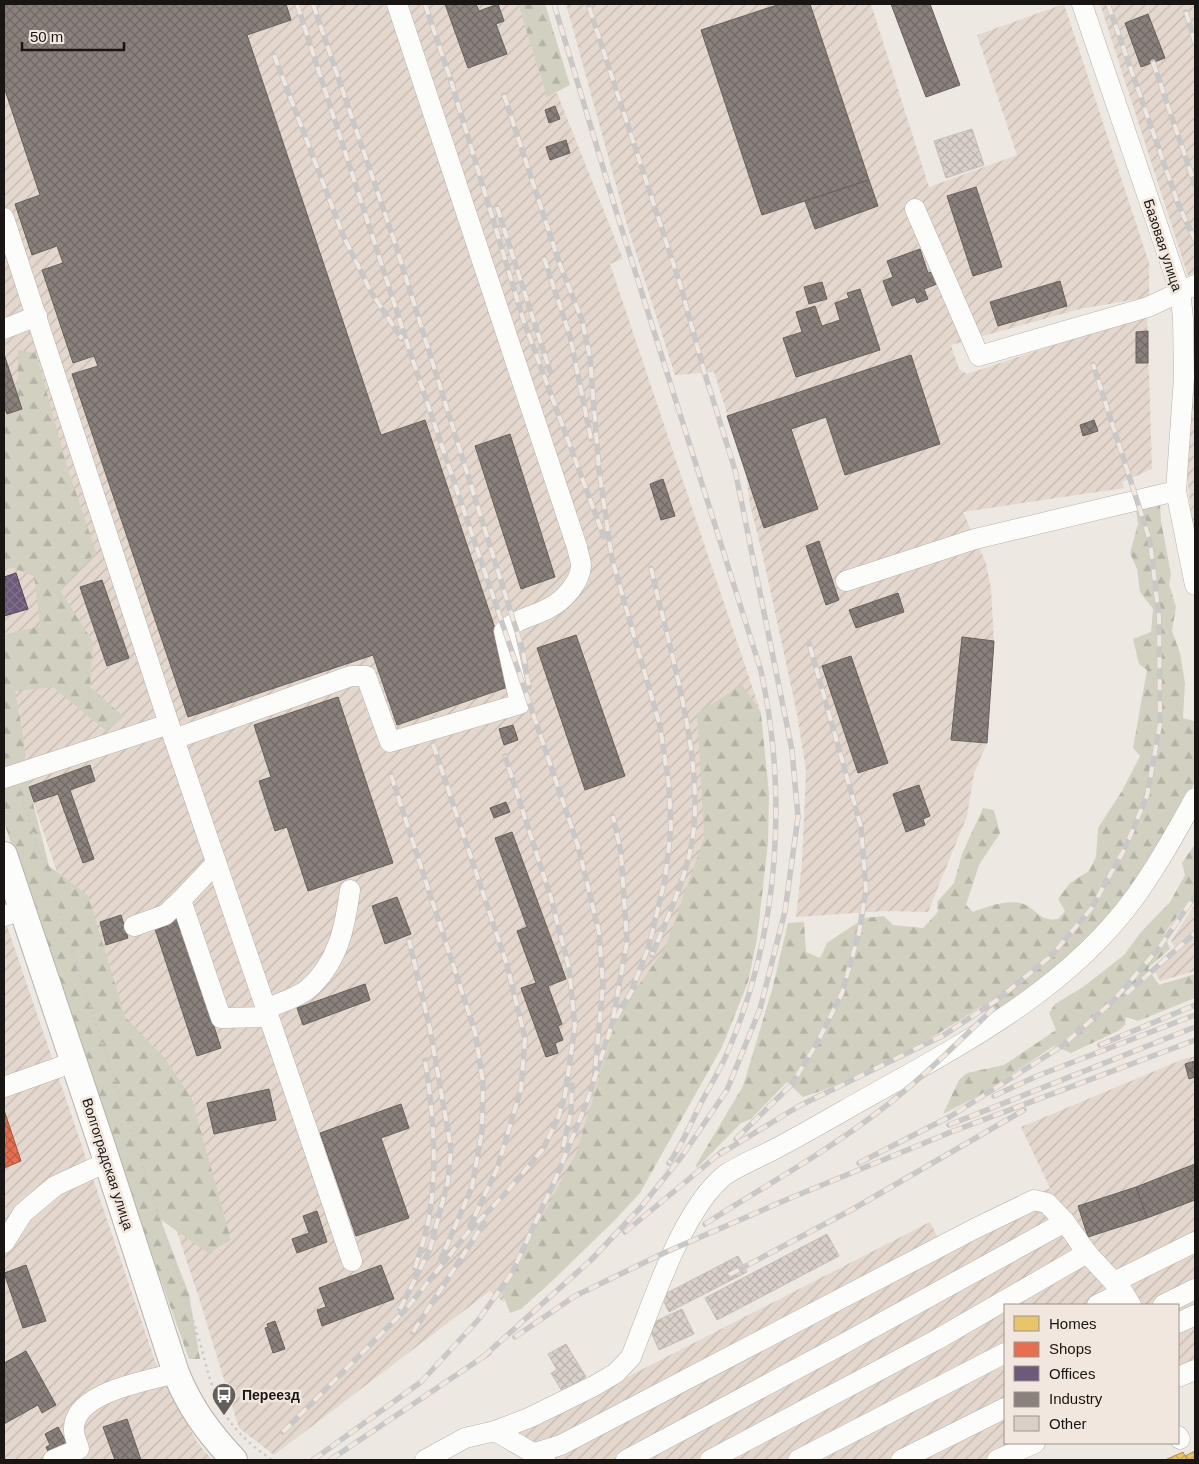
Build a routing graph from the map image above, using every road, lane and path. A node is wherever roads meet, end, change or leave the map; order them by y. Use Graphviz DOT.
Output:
graph roads {
  1 [pos="397,4"];
  2 [pos="1082,4"];
  3 [pos="915,210"];
  4 [pos="4,218"];
  5 [pos="1188,288"];
  6 [pos="37,316"];
  7 [pos="4,328"];
  8 [pos="1176,491"];
  9 [pos="846,581"];
  10 [pos="1195,585"];
  11 [pos="171,731"];
  12 [pos="4,745"];
  13 [pos="9,776"];
  14 [pos="1195,798"];
  15 [pos="4,855"];
  16 [pos="216,863"];
  17 [pos="350,890"];
  18 [pos="181,900"];
  19 [pos="13,913"];
  20 [pos="134,926"];
  21 [pos="267,1013"];
  22 [pos="74,1062"];
  23 [pos="4,1087"];
  24 [pos="107,1162"];
  25 [pos="1065,1222"];
  26 [pos="1195,1242"];
  27 [pos="4,1243"];
  28 [pos="1087,1253"];
  29 [pos="352,1261"];
  30 [pos="1195,1289"];
  31 [pos="1123,1293"];
  32 [pos="1099,1304"];
  33 [pos="1165,1304"];
  34 [pos="1195,1315"];
  35 [pos="1179,1323"];
  36 [pos="1004,1354"];
  37 [pos="1195,1370"];
  38 [pos="176,1373"];
  39 [pos="1179,1377"];
  40 [pos="1004,1408"];
  41 [pos="495,1431"];
  42 [pos="1033,1444"];
  43 [pos="83,1455"];
  44 [pos="540,1457"];
  45 [pos="232,1459"];
  46 [pos="53,1460"];
  47 [pos="272,1460"];
  48 [pos="427,1460"];
  49 [pos="626,1460"];
  50 [pos="710,1460"];
  51 [pos="798,1460"];
  52 [pos="901,1460"];
  53 [pos="997,1460"];
  1 -- 11 [label="street"];
  2 -- 5 [label="street, Базовая улица"];
  3 -- 5 [label="street"];
  4 -- 6 [label="street"];
  5 -- 8 [label="street, Базовая улица"];
  6 -- 7 [label="street"];
  6 -- 11 [label="street"];
  8 -- 9 [label="street"];
  8 -- 10 [label="street, Базовая улица"];
  11 -- 13 [label="street"];
  11 -- 16 [label="street"];
  12 -- 13 [label="path"];
  13 -- 47 [label="path"];
  14 -- 41 [label="street"];
  15 -- 19 [label="main road, Волгоградская улица"];
  16 -- 18 [label="street"];
  16 -- 21 [label="street"];
  17 -- 21 [label="street"];
  18 -- 20 [label="street"];
  18 -- 21 [label="street"];
  19 -- 22 [label="main road, Волгоградская улица"];
  21 -- 29 [label="street"];
  22 -- 23 [label="street"];
  22 -- 24 [label="main road, Волгоградская улица"];
  24 -- 27 [label="street"];
  24 -- 38 [label="main road, Волгоградская улица"];
  25 -- 28 [label="street"];
  25 -- 44 [label="street"];
  25 -- 49 [label="street"];
  26 -- 31 [label="street"];
  28 -- 31 [label="street"];
  28 -- 50 [label="street"];
  30 -- 33 [label="street"];
  31 -- 32 [label="street"];
  34 -- 35 [label="street"];
  36 -- 51 [label="street"];
  37 -- 39 [label="street"];
  38 -- 43 [label="street"];
  38 -- 45 [label="main road, Волгоградская улица"];
  40 -- 52 [label="street"];
  41 -- 44 [label="street"];
  41 -- 48 [label="street"];
  42 -- 53 [label="street"];
  43 -- 46 [label="street"];
}
